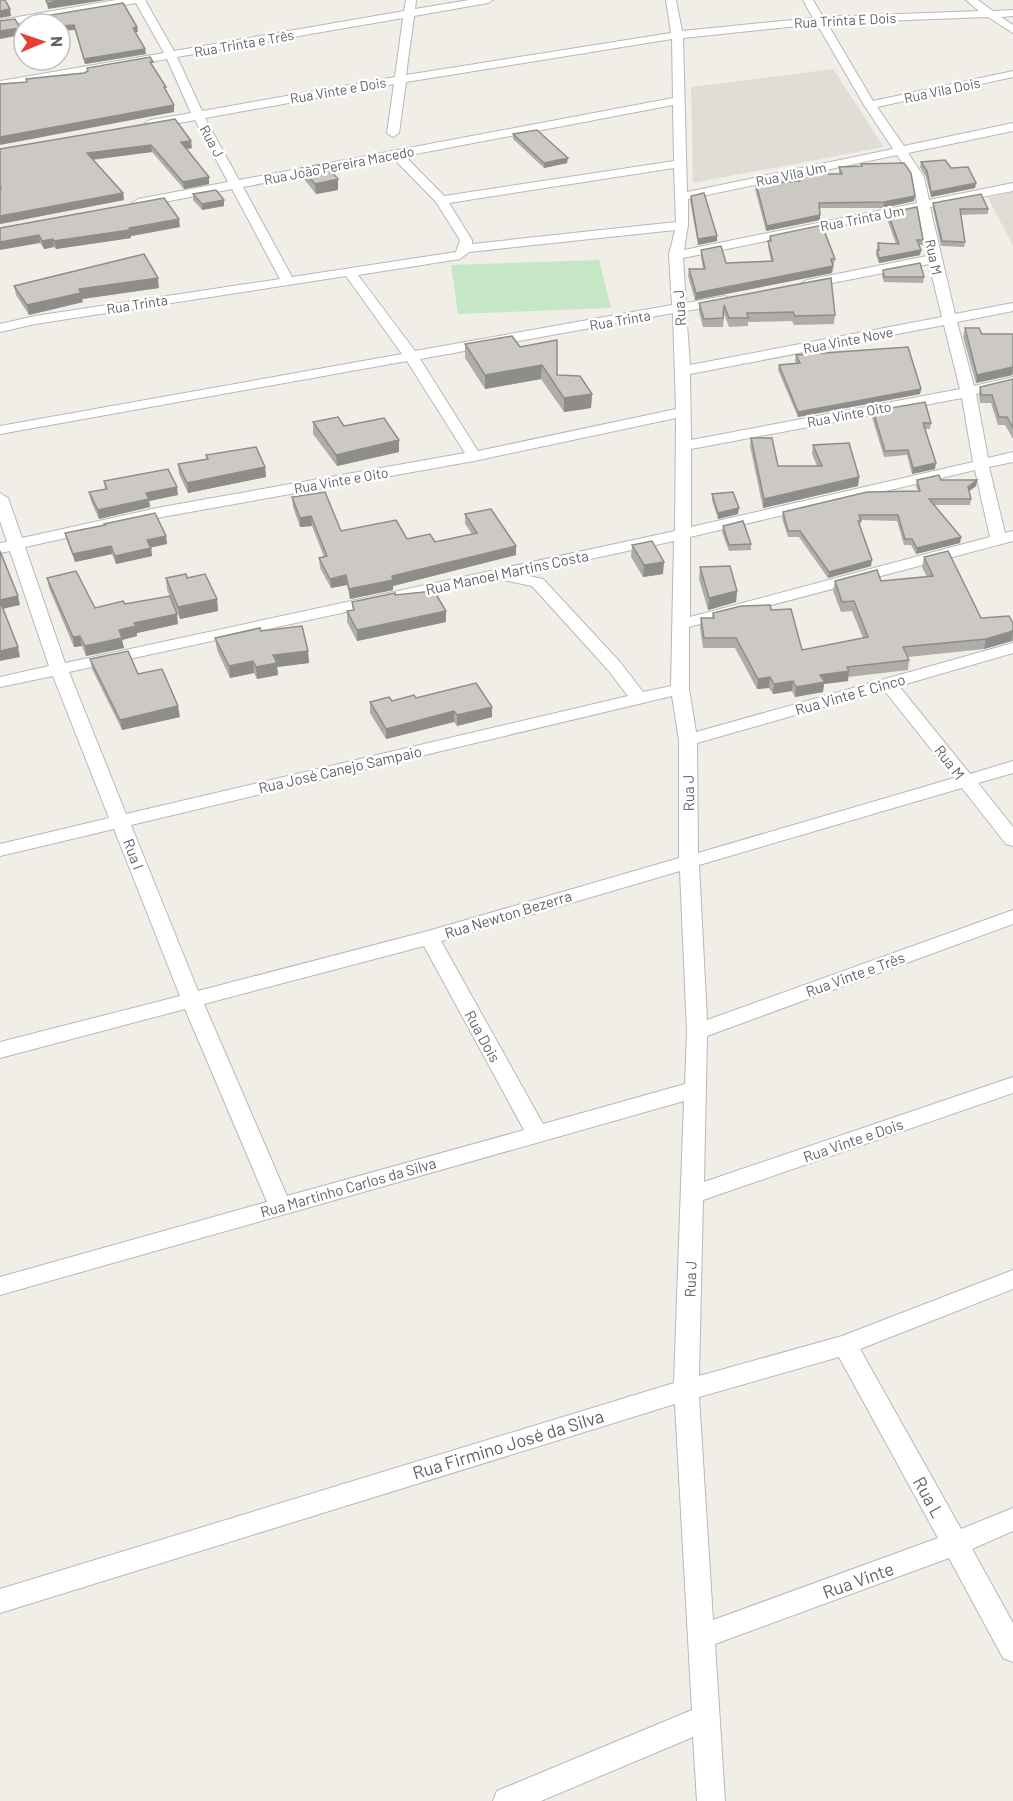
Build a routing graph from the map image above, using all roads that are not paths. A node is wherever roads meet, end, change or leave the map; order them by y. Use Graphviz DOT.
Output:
graph roads {
  1 [pos="135,0"];
  2 [pos="140,0"];
  3 [pos="411,0"];
  4 [pos="488,0"];
  5 [pos="671,0"];
  6 [pos="808,0"];
  7 [pos="971,0"];
  8 [pos="1013,13"];
  9 [pos="991,14"];
  10 [pos="408,15"];
  11 [pos="821,20"];
  12 [pos="0,23"];
  13 [pos="1013,30"];
  14 [pos="677,35"];
  15 [pos="171,56"];
  16 [pos="1013,74"];
  17 [pos="398,80"];
  18 [pos="0,84"];
  19 [pos="678,101"];
  20 [pos="870,105"];
  21 [pos="198,116"];
  22 [pos="140,126"];
  23 [pos="1013,127"];
  24 [pos="393,133"];
  25 [pos="902,150"];
  26 [pos="397,155"];
  27 [pos="679,164"];
  28 [pos="236,185"];
  29 [pos="1013,187"];
  30 [pos="680,197"];
  31 [pos="441,200"];
  32 [pos="124,206"];
  33 [pos="925,206"];
  34 [pos="682,225"];
  35 [pos="465,249"];
  36 [pos="676,255"];
  37 [pos="934,259"];
  38 [pos="349,271"];
  39 [pos="288,281"];
  40 [pos="795,287"];
  41 [pos="738,298"];
  42 [pos="1013,307"];
  43 [pos="680,309"];
  44 [pos="950,321"];
  45 [pos="0,328"];
  46 [pos="411,356"];
  47 [pos="683,371"];
  48 [pos="1013,381"];
  49 [pos="968,392"];
  50 [pos="683,412"];
  51 [pos="0,430"];
  52 [pos="684,446"];
  53 [pos="474,456"];
  54 [pos="1013,457"];
  55 [pos="981,464"];
  56 [pos="0,498"];
  57 [pos="684,534"];
  58 [pos="1006,538"];
  59 [pos="17,544"];
  60 [pos="0,548"];
  61 [pos="496,574"];
  62 [pos="682,624"];
  63 [pos="1013,648"];
  64 [pos="59,670"];
  65 [pos="0,682"];
  66 [pos="888,684"];
  67 [pos="680,689"];
  68 [pos="639,699"];
  69 [pos="688,740"];
  70 [pos="1013,767"];
  71 [pos="965,781"];
  72 [pos="121,820"];
  73 [pos="1013,840"];
  74 [pos="0,850"];
  75 [pos="689,860"];
  76 [pos="1013,917"];
  77 [pos="429,938"];
  78 [pos="192,1001"];
  79 [pos="697,1032"];
  80 [pos="0,1050"];
  81 [pos="1013,1085"];
  82 [pos="697,1089"];
  83 [pos="537,1134"];
  84 [pos="694,1194"];
  85 [pos="280,1206"];
  86 [pos="1013,1279"];
  87 [pos="0,1286"];
  88 [pos="845,1345"];
  89 [pos="686,1390"];
  90 [pos="1013,1519"];
  91 [pos="955,1544"];
  92 [pos="0,1601"];
  93 [pos="701,1637"];
  94 [pos="1013,1649"];
  95 [pos="706,1718"];
  96 [pos="507,1801"];
  97 [pos="711,1801"];
  1 -- 12 [label="street"];
  2 -- 15 [label="street, Rua J"];
  3 -- 10 [label="street"];
  4 -- 10 [label="street, Rua Trinta e Três"];
  5 -- 14 [label="street, Rua J"];
  6 -- 11 [label="street, Rua M"];
  7 -- 9 [label="street"];
  8 -- 9 [label="street, Rua Trinta E Dois"];
  9 -- 11 [label="street, Rua Trinta E Dois"];
  9 -- 13 [label="street"];
  10 -- 15 [label="street, Rua Trinta e Três"];
  10 -- 17 [label="street"];
  11 -- 14 [label="street, Rua Trinta E Dois"];
  11 -- 20 [label="street, Rua M"];
  14 -- 17 [label="street, Rua Vinte e Dois"];
  14 -- 19 [label="street, Rua J"];
  15 -- 18 [label="street, Rua Trinta e Três"];
  15 -- 21 [label="street, Rua J"];
  16 -- 20 [label="street, Rua Vila Dois"];
  17 -- 21 [label="street, Rua Vinte e Dois"];
  17 -- 24 [label="street"];
  19 -- 26 [label="street, Rua João Pereira Macedo"];
  19 -- 27 [label="street, Rua J"];
  20 -- 25 [label="street, Rua M"];
  21 -- 22 [label="street, Rua Vinte e Dois"];
  21 -- 28 [label="street, Rua J"];
  23 -- 25 [label="street, Rua Vila Um"];
  25 -- 30 [label="street, Rua Vila Um"];
  25 -- 33 [label="street, Rua M"];
  26 -- 28 [label="street, Rua João Pereira Macedo"];
  26 -- 31 [label="street"];
  27 -- 30 [label="street, Rua J"];
  27 -- 31 [label="street"];
  28 -- 32 [label="street, Rua João Pereira Macedo"];
  28 -- 39 [label="street, Rua J"];
  29 -- 33 [label="street, Rua Trinta Um"];
  30 -- 34 [label="street, Rua J"];
  31 -- 35 [label="street"];
  33 -- 36 [label="street, Rua Trinta Um"];
  33 -- 37 [label="street, Rua M"];
  34 -- 35 [label="street"];
  34 -- 36 [label="street, Rua J"];
  35 -- 38 [label="street, Rua Trinta"];
  36 -- 43 [label="street, Rua J"];
  37 -- 40 [label="street"];
  37 -- 44 [label="street, Rua M"];
  38 -- 39 [label="street, Rua Trinta"];
  38 -- 46 [label="street"];
  39 -- 45 [label="street, Rua Trinta"];
  41 -- 43 [label="street, Rua Trinta"];
  42 -- 44 [label="street, Rua Vinte Nove"];
  43 -- 46 [label="street, Rua Trinta"];
  43 -- 47 [label="street, Rua J"];
  44 -- 47 [label="street, Rua Vinte Nove"];
  44 -- 49 [label="street, Rua M"];
  46 -- 51 [label="street, Rua Trinta"];
  46 -- 53 [label="street"];
  47 -- 50 [label="street, Rua J"];
  48 -- 49 [label="street, Rua Vinte Oito"];
  49 -- 52 [label="street, Rua Vinte Oito"];
  49 -- 55 [label="street, Rua M"];
  50 -- 52 [label="street, Rua J"];
  50 -- 53 [label="street, Rua Vinte e Oito"];
  52 -- 57 [label="street, Rua J"];
  53 -- 59 [label="street, Rua Vinte e Oito"];
  54 -- 55 [label="street, Rua Manoel Martins Costa"];
  55 -- 57 [label="street, Rua Manoel Martins Costa"];
  55 -- 58 [label="street, Rua M"];
  56 -- 59 [label="street, Rua I"];
  57 -- 61 [label="street, Rua Manoel Martins Costa"];
  57 -- 62 [label="street, Rua J"];
  58 -- 62 [label="street"];
  59 -- 60 [label="street, Rua Vinte e Oito"];
  59 -- 64 [label="street, Rua I"];
  61 -- 64 [label="street, Rua Manoel Martins Costa"];
  61 -- 68 [label="street"];
  62 -- 67 [label="street, Rua J"];
  63 -- 66 [label="street, Rua Vinte E Cinco"];
  64 -- 65 [label="street, Rua Manoel Martins Costa"];
  64 -- 72 [label="street, Rua I"];
  66 -- 69 [label="street, Rua Vinte E Cinco"];
  66 -- 71 [label="street, Rua M"];
  67 -- 68 [label="street, Rua José Canejo Sampaio"];
  67 -- 69 [label="street, Rua J"];
  68 -- 72 [label="street, Rua José Canejo Sampaio"];
  69 -- 75 [label="street, Rua J"];
  70 -- 71 [label="street, Rua Newton Bezerra"];
  71 -- 73 [label="street, Rua M"];
  71 -- 75 [label="street, Rua Newton Bezerra"];
  72 -- 74 [label="street, Rua José Canejo Sampaio"];
  72 -- 78 [label="street, Rua I"];
  75 -- 77 [label="street, Rua Newton Bezerra"];
  75 -- 79 [label="street, Rua J"];
  76 -- 79 [label="street, Rua Vinte e Três"];
  77 -- 78 [label="street, Rua Newton Bezerra"];
  77 -- 83 [label="street, Rua Dois"];
  78 -- 80 [label="street, Rua Newton Bezerra"];
  78 -- 85 [label="street, Rua I"];
  79 -- 82 [label="street, Rua J"];
  81 -- 84 [label="street, Rua Vinte e Dois"];
  82 -- 83 [label="street, Rua Martinho Carlos da Silva"];
  82 -- 84 [label="street, Rua J"];
  83 -- 85 [label="street, Rua Martinho Carlos da Silva"];
  84 -- 89 [label="street, Rua J"];
  85 -- 87 [label="street, Rua Martinho Carlos da Silva"];
  86 -- 88 [label="street, Rua Firmino José da Silva"];
  88 -- 89 [label="street, Rua Firmino José da Silva"];
  88 -- 91 [label="street, Rua L"];
  89 -- 92 [label="street, Rua Firmino José da Silva"];
  89 -- 93 [label="street, Rua J"];
  90 -- 91 [label="street, Rua Vinte"];
  91 -- 93 [label="street, Rua Vinte"];
  91 -- 94 [label="street, Rua L"];
  93 -- 95 [label="street, Rua J"];
  95 -- 96 [label="street"];
  95 -- 97 [label="street, Rua J"];
}
